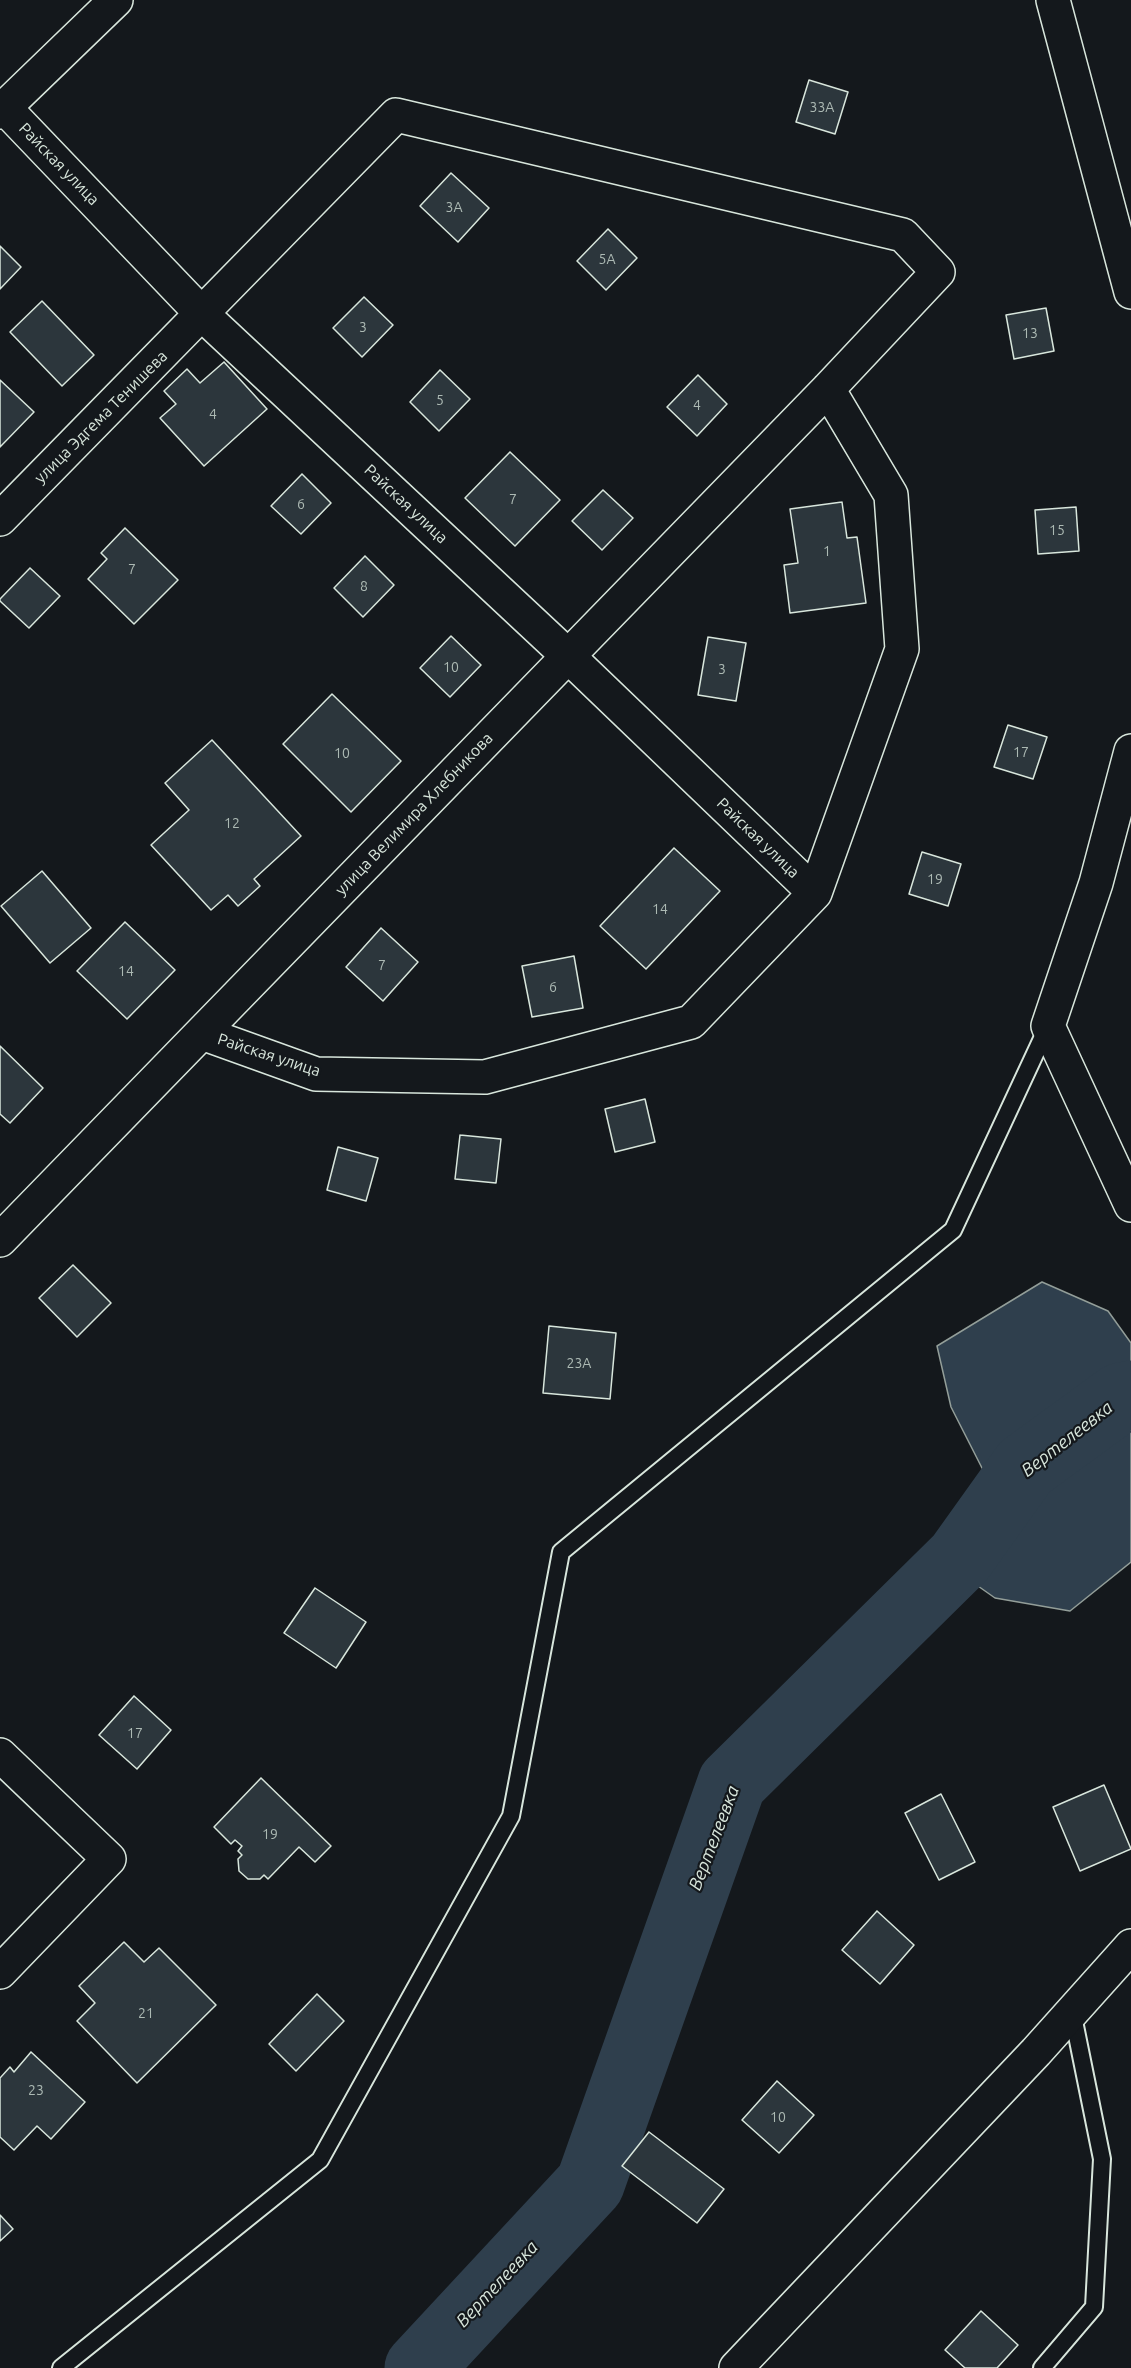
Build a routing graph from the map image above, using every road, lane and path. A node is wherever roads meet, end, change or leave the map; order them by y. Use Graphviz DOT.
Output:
graph roads {
  1 [pos="116,0"];
  2 [pos="1053,0"];
  3 [pos="2,109"];
  4 [pos="1131,292"];
  5 [pos="202,314"];
  6 [pos="828,389"];
  7 [pos="0,519"];
  8 [pos="568,656"];
  9 [pos="1131,751"];
  10 [pos="815,893"];
  11 [pos="1048,1026"];
  12 [pos="202,1033"];
  13 [pos="1131,1205"];
  14 [pos="0,1240"];
  15 [pos="0,1755"];
  16 [pos="1131,1946"];
  17 [pos="0,1972"];
  18 [pos="1072,2011"];
  19 [pos="61,2368"];
  20 [pos="736,2368"];
  21 [pos="1042,2368"];
  1 -- 3 [label="street"];
  2 -- 4 [label="street"];
  3 -- 5 [label="street, Райская улица"];
  5 -- 6 [label="street, улица Эдгема Тенишева"];
  5 -- 7 [label="street, улица Эдгема Тенишева"];
  5 -- 8 [label="street, Райская улица"];
  6 -- 8 [label="street, улица Велимира Хлебникова"];
  6 -- 10 [label="street, Райская улица"];
  8 -- 10 [label="street, Райская улица"];
  8 -- 12 [label="street, улица Велимира Хлебникова"];
  9 -- 11 [label="street"];
  10 -- 12 [label="street, Райская улица"];
  11 -- 13 [label="street"];
  11 -- 19 [label="lane"];
  12 -- 14 [label="street, улица Велимира Хлебникова"];
  15 -- 17 [label="street"];
  16 -- 18 [label="street"];
  18 -- 20 [label="street"];
  18 -- 21 [label="lane"];
}
